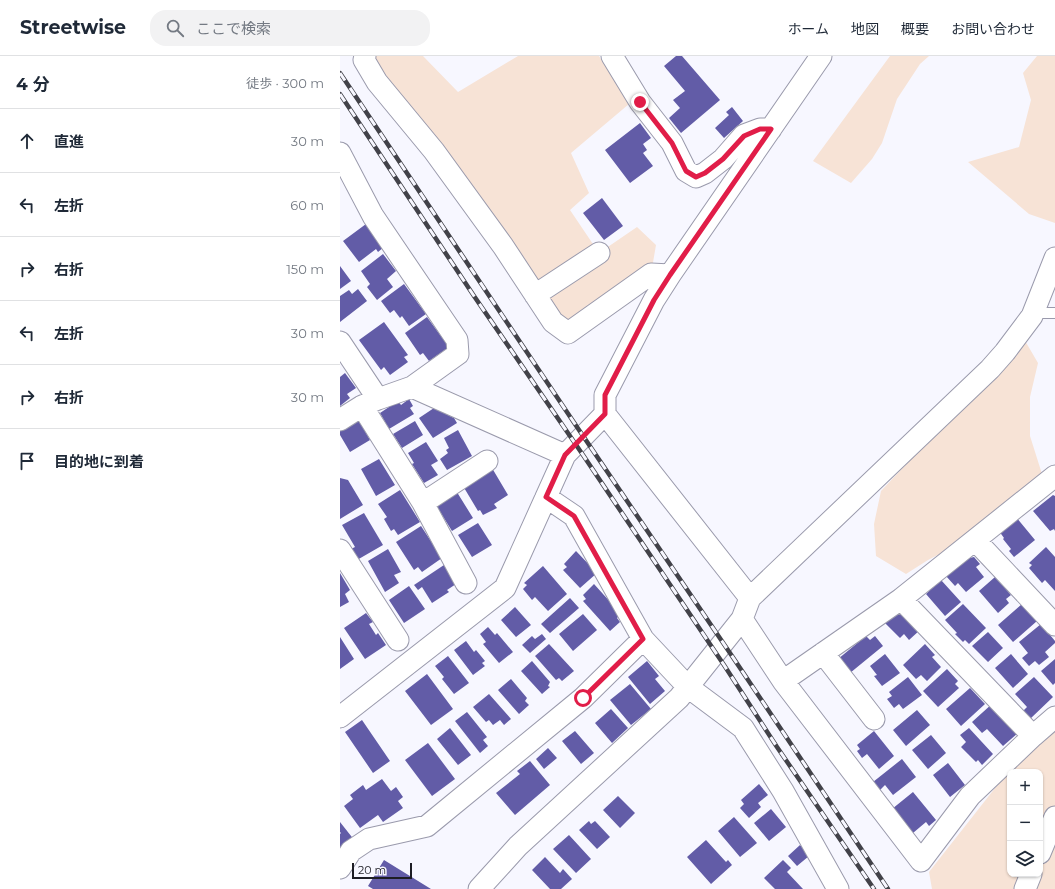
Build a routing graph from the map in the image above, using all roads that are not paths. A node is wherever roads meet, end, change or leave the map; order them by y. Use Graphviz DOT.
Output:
graph roads {
  1 [pos="364,56"];
  2 [pos="612,56"];
  3 [pos="821,56"];
  4 [pos="771,129"];
  5 [pos="340,153"];
  6 [pos="599,253"];
  7 [pos="1055,258"];
  8 [pos="670,275"];
  9 [pos="535,295"];
  10 [pos="1033,313"];
  11 [pos="1055,313"];
  12 [pos="340,342"];
  13 [pos="412,387"];
  14 [pos="370,402"];
  15 [pos="605,414"];
  16 [pos="340,420"];
  17 [pos="565,455"];
  18 [pos="487,461"];
  19 [pos="1055,476"];
  20 [pos="546,497"];
  21 [pos="423,503"];
  22 [pos="975,540"];
  23 [pos="341,555"];
  24 [pos="466,583"];
  25 [pos="750,598"];
  26 [pos="901,599"];
  27 [pos="742,619"];
  28 [pos="1055,625"];
  29 [pos="643,639"];
  30 [pos="398,640"];
  31 [pos="823,653"];
  32 [pos="782,681"];
  33 [pos="688,686"];
  34 [pos="340,717"];
  35 [pos="1055,717"];
  36 [pos="874,719"];
  37 [pos="1033,736"];
  38 [pos="1055,817"];
  39 [pos="1043,846"];
  40 [pos="340,868"];
  41 [pos="1030,877"];
  42 [pos="479,889"];
  43 [pos="838,889"];
  44 [pos="1025,889"];
  1 -- 9 [label="street"];
  2 -- 4 [label="street"];
  3 -- 4 [label="street"];
  4 -- 8 [label="street"];
  5 -- 13 [label="street"];
  6 -- 9 [label="street"];
  7 -- 10 [label="street"];
  8 -- 9 [label="street"];
  8 -- 15 [label="street"];
  10 -- 11 [label="lane"];
  10 -- 25 [label="street"];
  12 -- 14 [label="street"];
  13 -- 14 [label="street"];
  13 -- 17 [label="street"];
  14 -- 16 [label="street"];
  14 -- 21 [label="street"];
  15 -- 17 [label="street"];
  15 -- 25 [label="street"];
  17 -- 20 [label="street"];
  18 -- 21 [label="street"];
  19 -- 22 [label="street"];
  20 -- 29 [label="street"];
  20 -- 34 [label="street"];
  21 -- 24 [label="street"];
  22 -- 26 [label="street"];
  22 -- 28 [label="street"];
  23 -- 30 [label="street"];
  25 -- 27 [label="street"];
  26 -- 31 [label="street"];
  26 -- 37 [label="street"];
  27 -- 32 [label="street"];
  27 -- 33 [label="street"];
  29 -- 33 [label="street"];
  29 -- 40 [label="street"];
  31 -- 32 [label="street"];
  31 -- 36 [label="street"];
  32 -- 37 [label="street"];
  33 -- 42 [label="street"];
  33 -- 43 [label="street"];
  35 -- 37 [label="street"];
  38 -- 39 [label="street"];
  41 -- 44 [label="street"];
}
